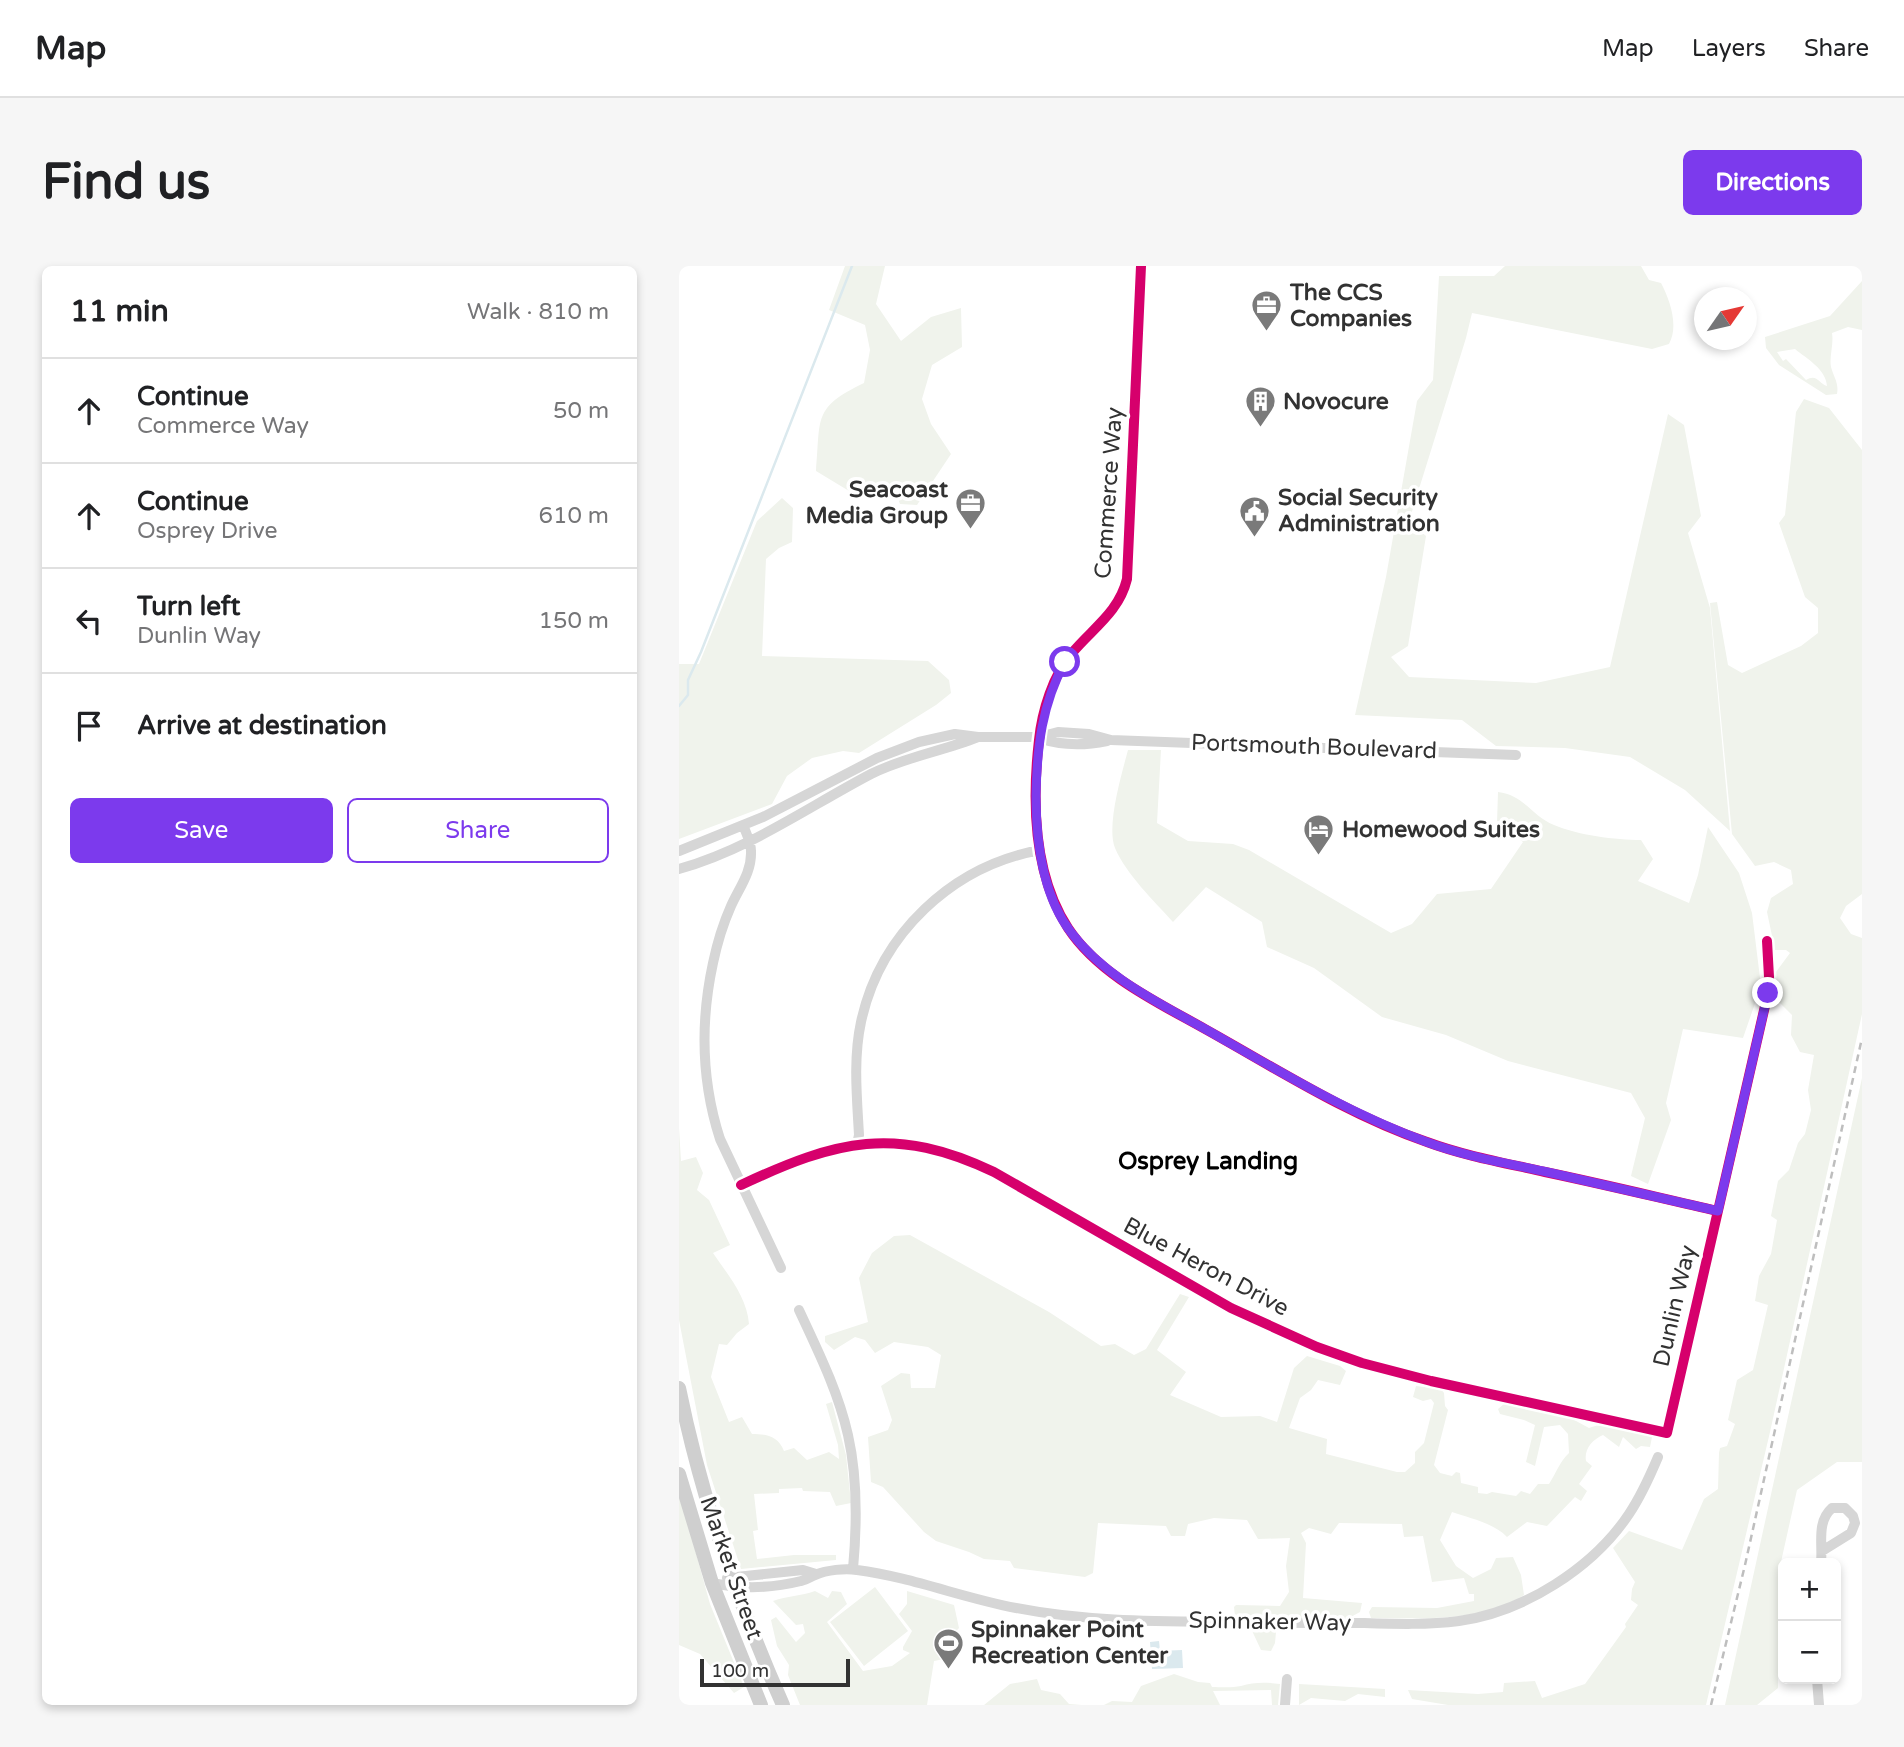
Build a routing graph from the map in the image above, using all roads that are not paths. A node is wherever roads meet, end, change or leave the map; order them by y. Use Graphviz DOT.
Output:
graph roads {
  1 [pos="1141,266"];
  2 [pos="978,737"];
  3 [pos="1039,737"];
  4 [pos="1516,755"];
  5 [pos="743,825"];
  6 [pos="749,841"];
  7 [pos="1040,850"];
  8 [pos="679,851"];
  9 [pos="679,869"];
  10 [pos="1767,941"];
  11 [pos="857,1144"];
  12 [pos="741,1185"];
  13 [pos="1718,1211"];
  14 [pos="781,1268"];
  15 [pos="799,1310"];
  16 [pos="679,1388"];
  17 [pos="1667,1433"];
  18 [pos="1658,1457"];
  19 [pos="679,1474"];
  20 [pos="1822,1551"];
  21 [pos="1821,1558"];
  22 [pos="853,1569"];
  23 [pos="733,1582"];
  24 [pos="712,1583"];
  25 [pos="1287,1679"];
  26 [pos="1817,1684"];
  27 [pos="761,1705"];
  28 [pos="783,1705"];
  29 [pos="1285,1705"];
  30 [pos="1819,1705"];
  1 -- 3 [label="street, Commerce Way"];
  2 -- 3 [label="street, Portsmouth Boulevard"];
  2 -- 5 [label="street, Portsmouth Boulevard"];
  2 -- 6 [label="street, Portsmouth Boulevard"];
  3 -- 4 [label="street, Portsmouth Boulevard"];
  3 -- 7 [label="street, Commerce Way"];
  5 -- 6 [label="street"];
  5 -- 8 [label="street, Portsmouth Boulevard"];
  6 -- 9 [label="street, Portsmouth Boulevard"];
  6 -- 12 [label="street"];
  7 -- 11 [label="street"];
  7 -- 13 [label="street, Commerce Way"];
  10 -- 13 [label="street, Dunlin Way"];
  11 -- 12 [label="street, Blue Heron Drive"];
  11 -- 17 [label="street, Blue Heron Drive"];
  12 -- 14 [label="street"];
  13 -- 17 [label="street, Dunlin Way"];
  15 -- 22 [label="street"];
  16 -- 23 [label="main road, Market Street"];
  18 -- 22 [label="street, Spinnaker Way"];
  19 -- 24 [label="main road, Market Street"];
  20 -- 20 [label="street"];
  20 -- 21 [label="street"];
  22 -- 23 [label="street, Spinnaker Way"];
  23 -- 24 [label="street, Spinnaker Way"];
  23 -- 28 [label="main road, Market Street"];
  24 -- 27 [label="main road, Market Street"];
  25 -- 29 [label="street"];
  26 -- 30 [label="street"];
}
